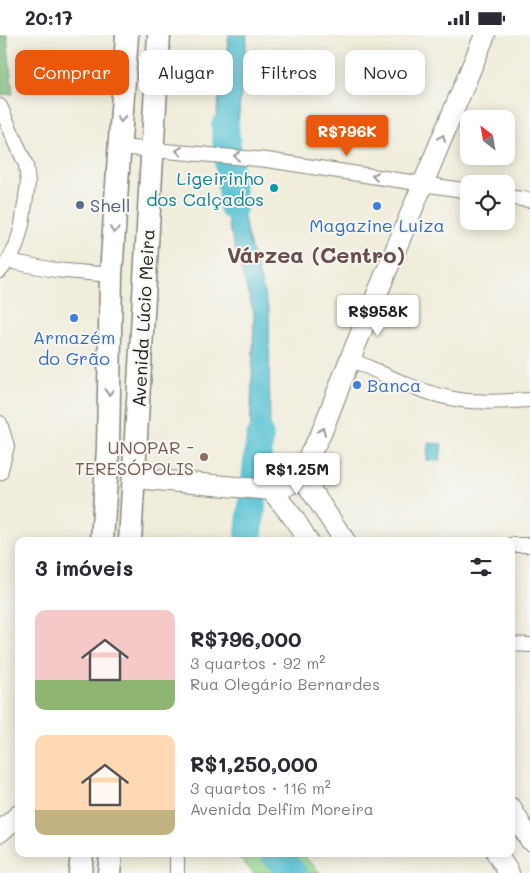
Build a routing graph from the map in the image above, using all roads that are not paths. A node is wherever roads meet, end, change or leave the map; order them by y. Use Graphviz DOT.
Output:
graph roads {
  1 [pos="127,35"];
  2 [pos="159,35"];
  3 [pos="485,35"];
  4 [pos="0,106"];
  5 [pos="120,147"];
  6 [pos="151,149"];
  7 [pos="423,183"];
  8 [pos="460,189"];
  9 [pos="515,198"];
  10 [pos="530,201"];
  11 [pos="4,266"];
  12 [pos="111,275"];
  13 [pos="350,359"];
  14 [pos="530,400"];
  15 [pos="0,423"];
  16 [pos="0,473"];
  17 [pos="300,475"];
  18 [pos="134,478"];
  19 [pos="267,490"];
  20 [pos="318,502"];
  21 [pos="293,517"];
  22 [pos="102,537"];
  23 [pos="130,537"];
  24 [pos="306,537"];
  25 [pos="342,537"];
  26 [pos="515,545"];
  27 [pos="530,545"];
  28 [pos="515,643"];
  29 [pos="530,645"];
  30 [pos="515,816"];
  31 [pos="15,819"];
  32 [pos="0,832"];
  33 [pos="530,840"];
  34 [pos="82,857"];
  35 [pos="111,857"];
  36 [pos="178,857"];
  37 [pos="499,857"];
  38 [pos="80,873"];
  39 [pos="109,873"];
  40 [pos="177,873"];
  41 [pos="509,873"];
  1 -- 5 [label="main road, Avenida Lúcio Meira, one-way"];
  2 -- 6 [label="main road, Avenida Lúcio Meira"];
  7 -- 3 [label="main road, one-way"];
  4 -- 11 [label="street"];
  5 -- 6 [label="street"];
  5 -- 12 [label="main road, Avenida Lúcio Meira, one-way"];
  7 -- 6 [label="street, one-way"];
  6 -- 18 [label="main road, Avenida Lúcio Meira"];
  7 -- 8 [label="street"];
  7 -- 13 [label="main road"];
  9 -- 10 [label="street"];
  11 -- 12 [label="street"];
  12 -- 22 [label="main road, Avenida Lúcio Meira, one-way"];
  13 -- 14 [label="street"];
  17 -- 13 [label="main road, one-way"];
  15 -- 16 [label="street"];
  17 -- 19 [label="main road"];
  17 -- 20 [label="main road"];
  18 -- 19 [label="main road"];
  18 -- 23 [label="main road, Avenida Lúcio Meira"];
  19 -- 20 [label="street"];
  19 -- 21 [label="main road"];
  20 -- 21 [label="main road"];
  20 -- 25 [label="main road"];
  21 -- 24 [label="main road"];
  26 -- 27 [label="street"];
  28 -- 29 [label="street"];
  30 -- 33 [label="main road"];
  31 -- 32 [label="main road"];
  34 -- 38 [label="main road"];
  35 -- 39 [label="main road"];
  36 -- 40 [label="street"];
  37 -- 41 [label="main road"];
}
